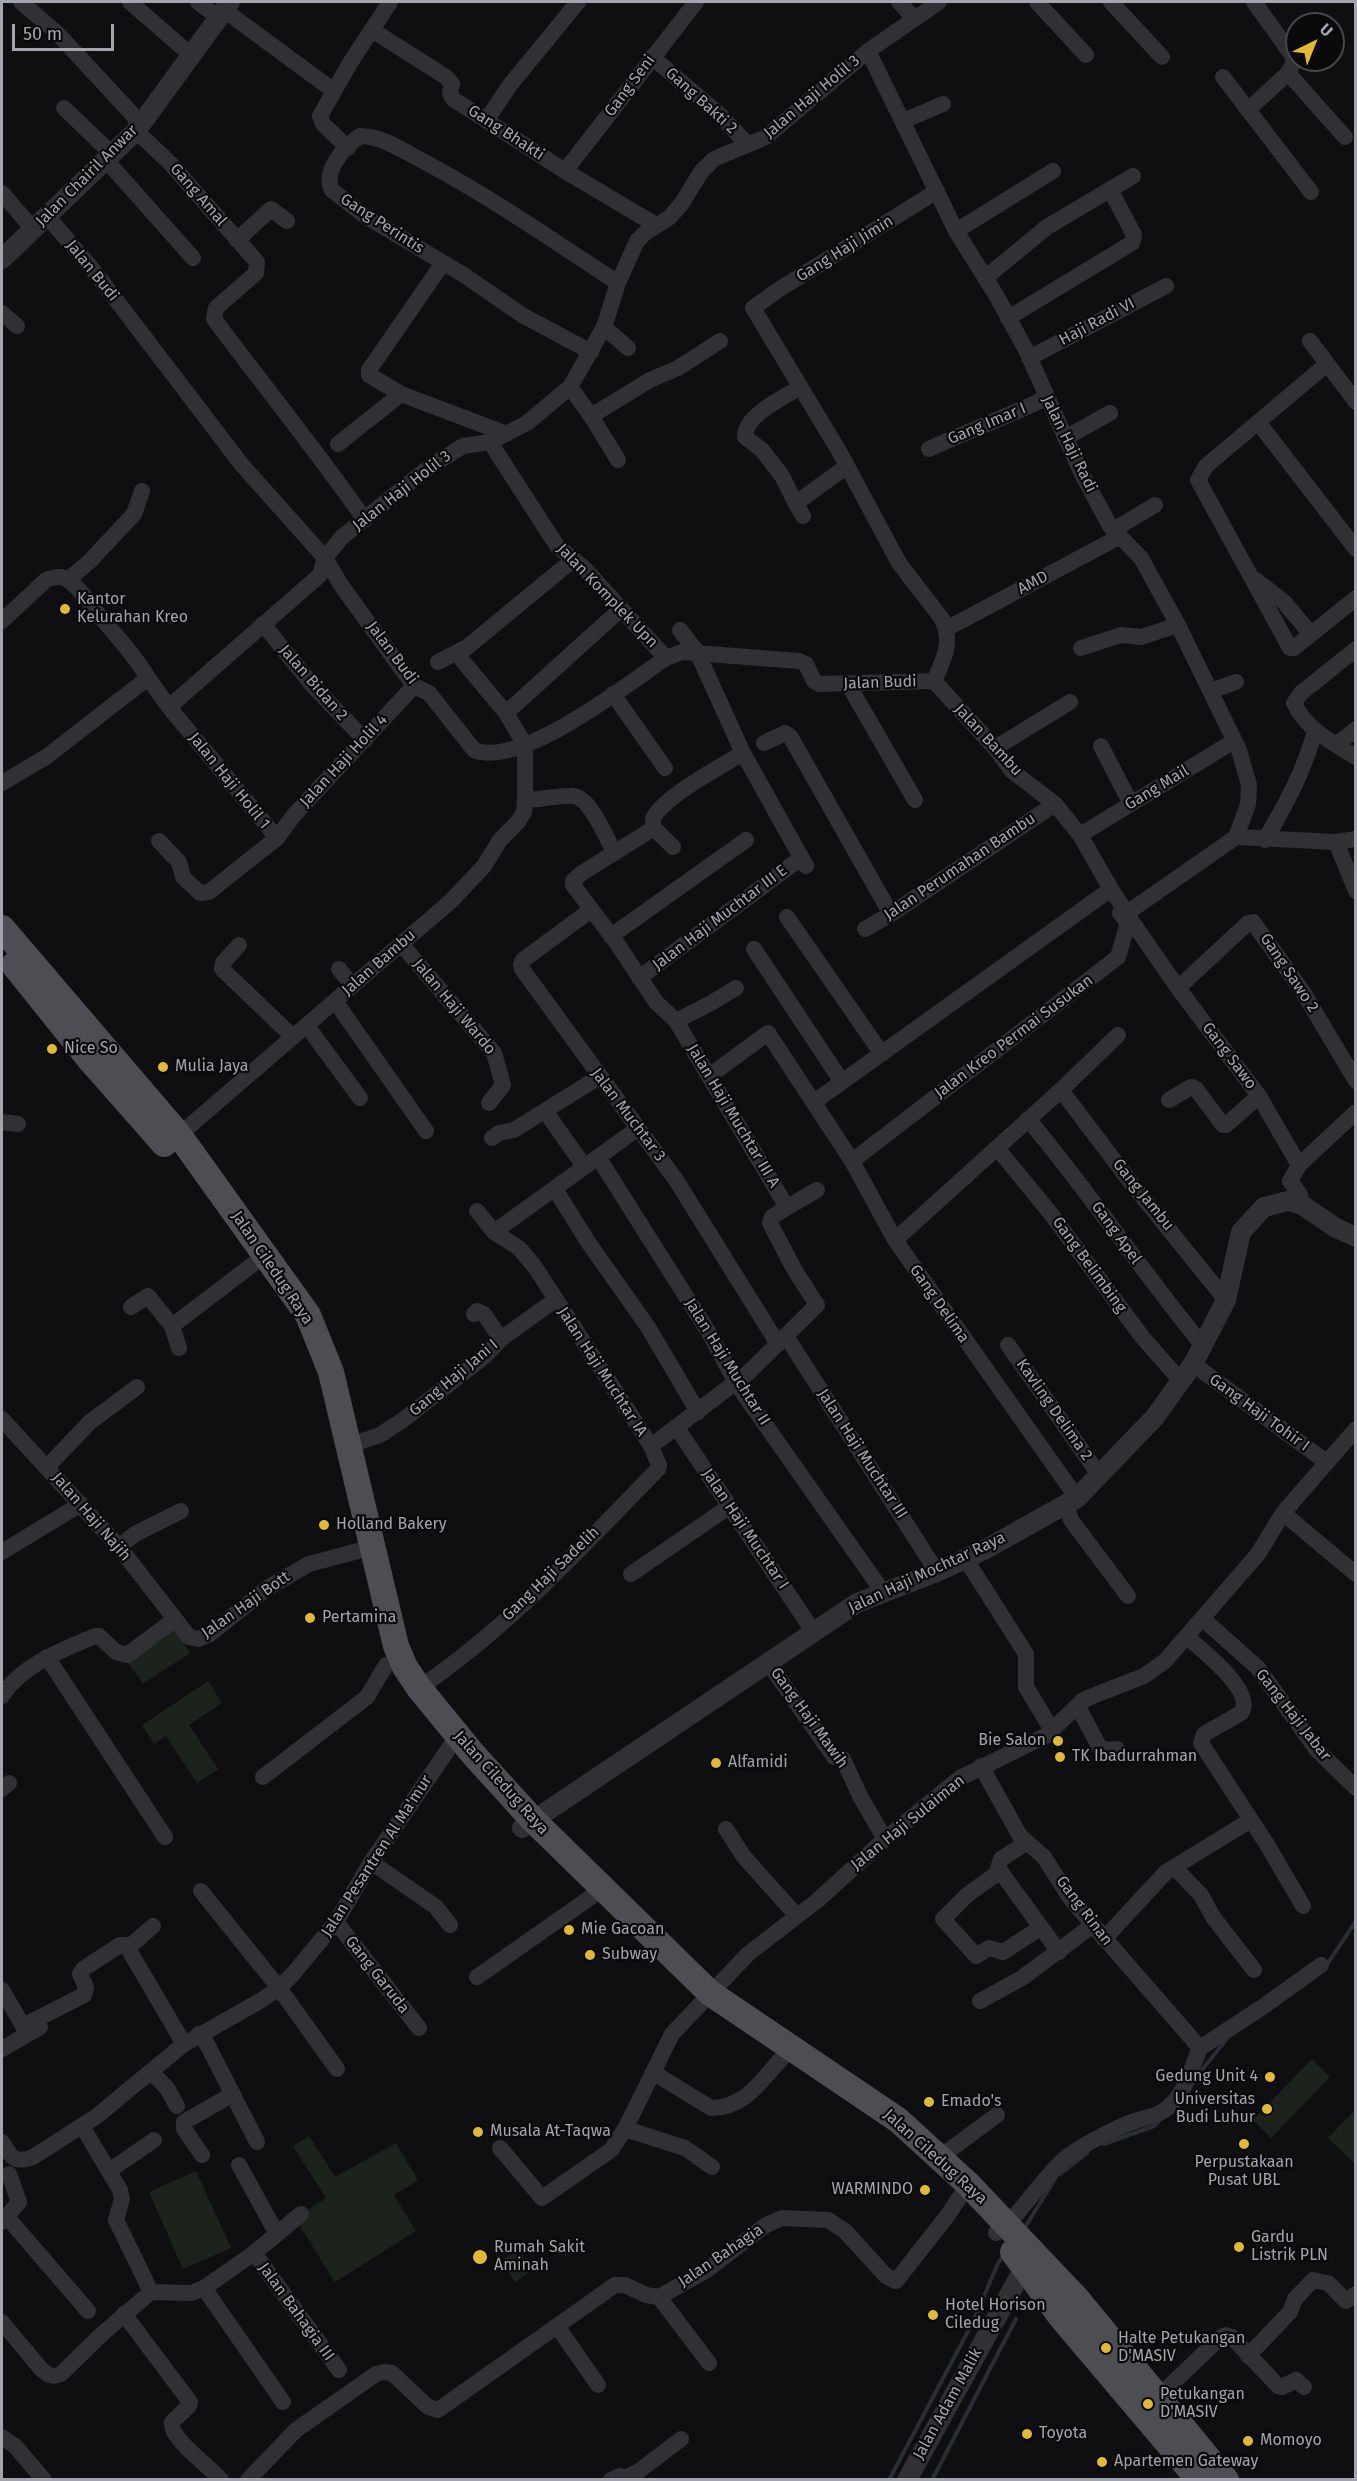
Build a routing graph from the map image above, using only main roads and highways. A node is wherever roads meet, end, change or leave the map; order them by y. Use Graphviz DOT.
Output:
graph roads {
  1 [pos="2,928"];
  2 [pos="2,948"];
  3 [pos="453,1742"];
  4 [pos="527,1824"];
  5 [pos="637,1932"];
  6 [pos="711,1997"];
  7 [pos="963,2190"];
  8 [pos="1069,2308"];
  9 [pos="1198,2480"];
  10 [pos="1226,2480"];
  1 -- 3 [label="main road, Jalan Ciledug Raya"];
  2 -- 3 [label="main road, Jalan Ciledug Raya"];
  3 -- 4 [label="main road, Jalan Ciledug Raya"];
  4 -- 5 [label="main road, Jalan Ciledug Raya"];
  4 -- 5 [label="main road, Jalan Ciledug Raya"];
  5 -- 6 [label="main road, Jalan Ciledug Raya"];
  6 -- 7 [label="main road, Jalan Ciledug Raya"];
  6 -- 7 [label="main road, Jalan Ciledug Raya"];
  7 -- 8 [label="main road, Jalan Ciledug Raya"];
  8 -- 9 [label="main road, Jalan Ciledug Raya"];
  8 -- 10 [label="main road, Jalan Ciledug Raya"];
}
